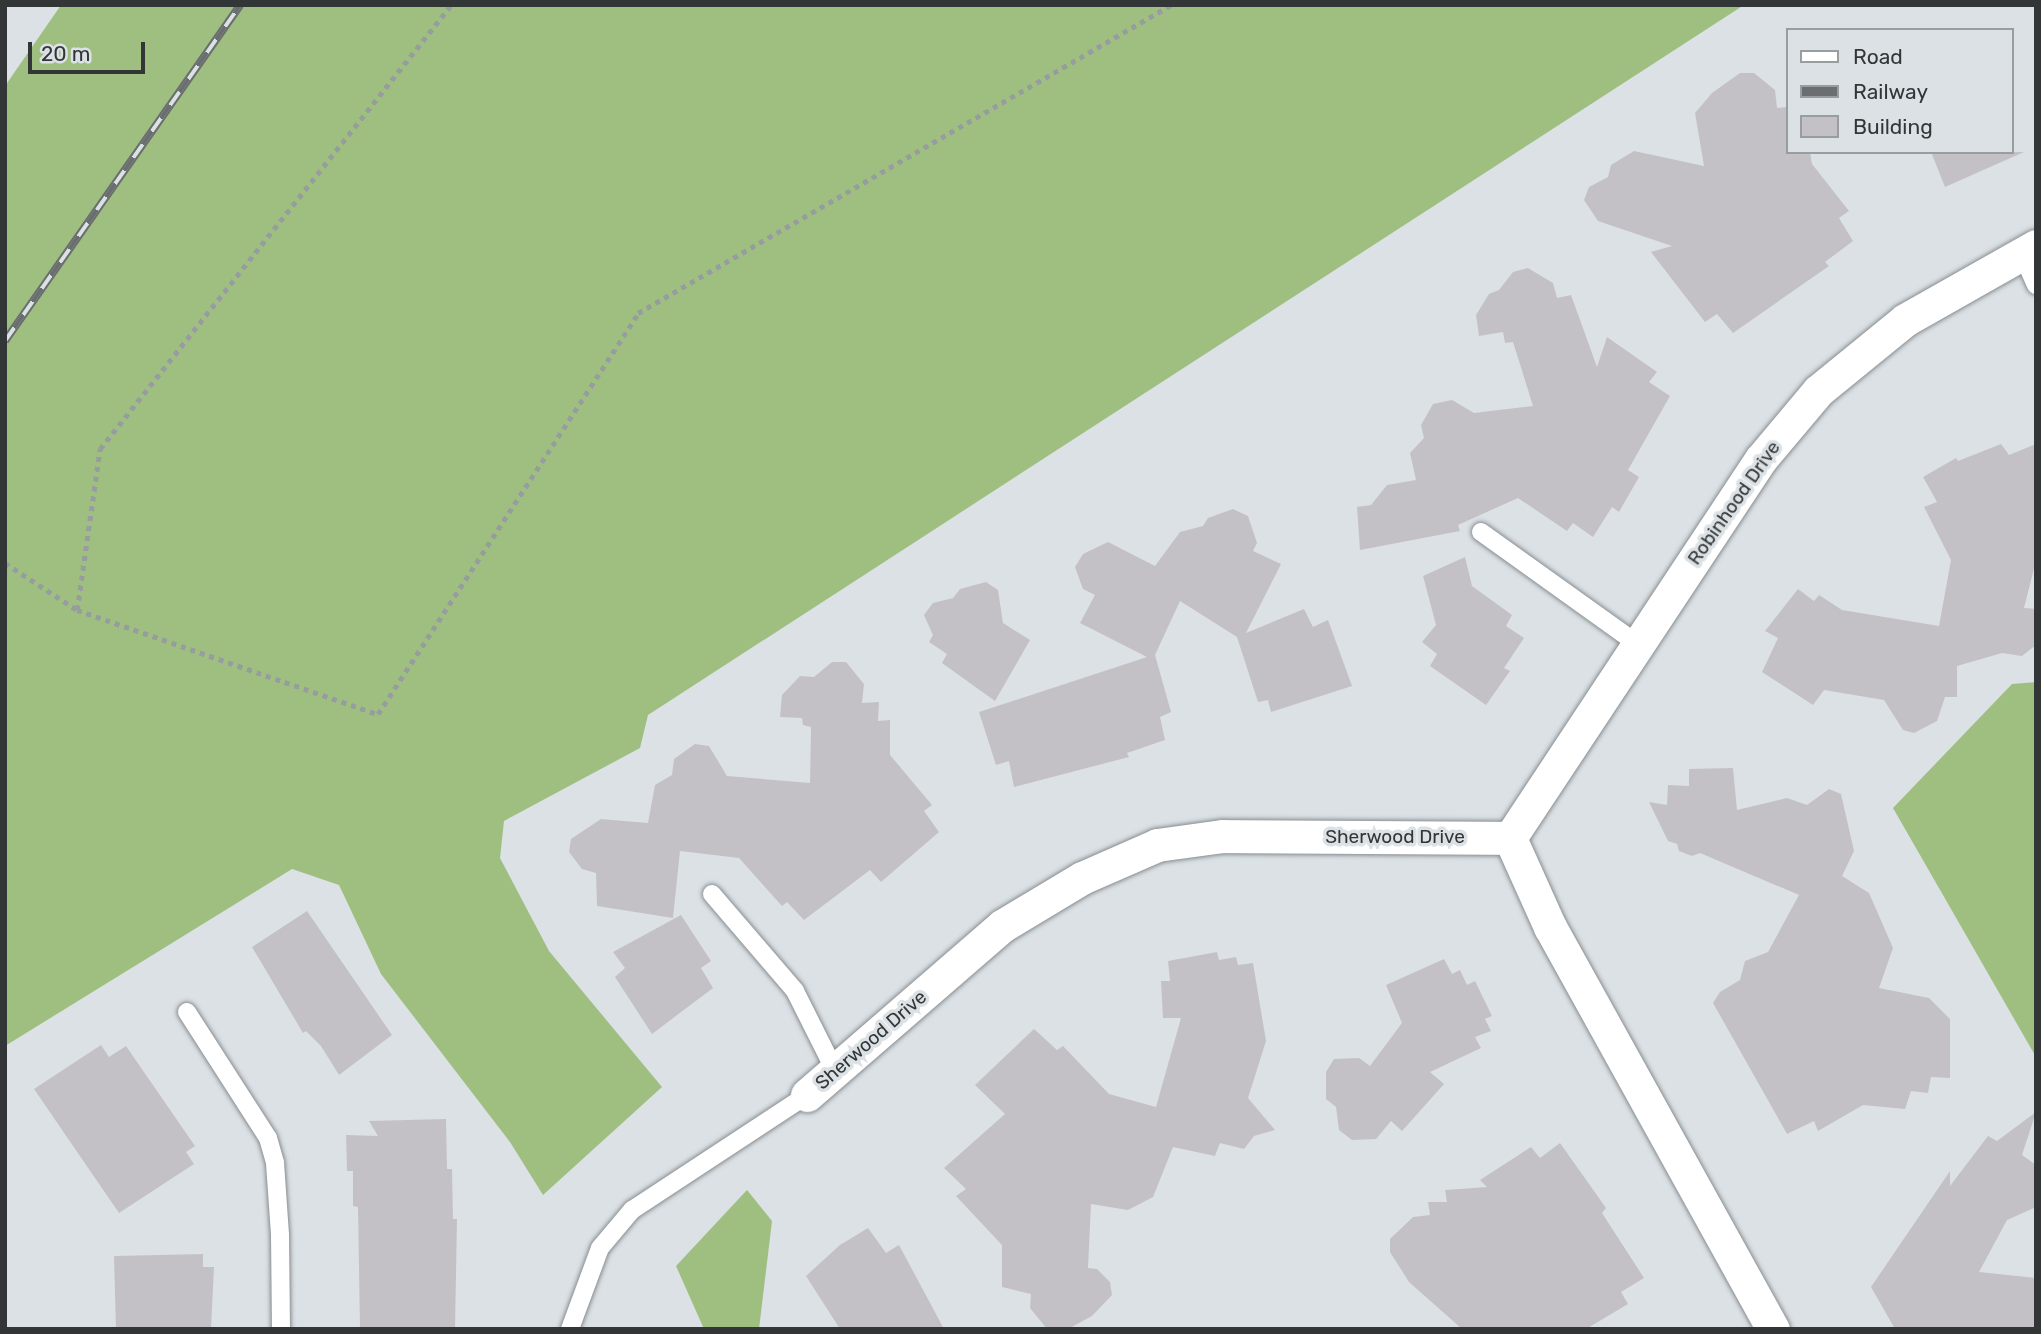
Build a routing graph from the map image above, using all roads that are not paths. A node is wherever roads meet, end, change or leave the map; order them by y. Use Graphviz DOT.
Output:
graph roads {
  1 [pos="2031,263"];
  2 [pos="1481,532"];
  3 [pos="1636,643"];
  4 [pos="1510,838"];
  5 [pos="712,894"];
  6 [pos="187,1013"];
  7 [pos="835,1071"];
  8 [pos="807,1095"];
  9 [pos="281,1329"];
  10 [pos="570,1329"];
  11 [pos="1773,1329"];
  1 -- 3 [label="street, Robinhood Drive"];
  2 -- 3 [label="lane"];
  3 -- 4 [label="street, Robinhood Drive"];
  4 -- 7 [label="street, Sherwood Drive"];
  4 -- 11 [label="street"];
  5 -- 7 [label="lane"];
  6 -- 9 [label="lane"];
  7 -- 8 [label="street, Sherwood Drive"];
  8 -- 10 [label="lane"];
}
